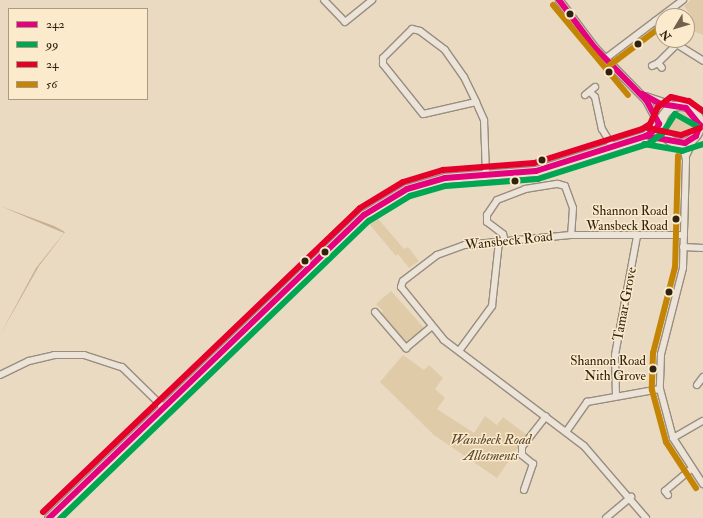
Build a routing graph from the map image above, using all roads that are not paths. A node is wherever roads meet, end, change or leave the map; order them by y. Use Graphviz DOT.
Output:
graph roads {
  1 [pos="324,0"];
  2 [pos="372,0"];
  3 [pos="558,0"];
  4 [pos="683,0"];
  5 [pos="672,8"];
  6 [pos="655,21"];
  7 [pos="672,48"];
  8 [pos="678,48"];
  9 [pos="605,59"];
  10 [pos="703,61"];
  11 [pos="662,68"];
  12 [pos="595,87"];
  13 [pos="634,90"];
  14 [pos="476,102"];
  15 [pos="673,105"];
  16 [pos="695,115"];
  17 [pos="703,121"];
  18 [pos="659,124"];
  19 [pos="646,136"];
  20 [pos="698,136"];
  21 [pos="673,140"];
  22 [pos="613,146"];
  23 [pos="686,156"];
  24 [pos="486,174"];
  25 [pos="571,235"];
  26 [pos="684,235"];
  27 [pos="637,236"];
  28 [pos="502,241"];
  29 [pos="683,247"];
  30 [pos="703,248"];
  31 [pos="375,312"];
  32 [pos="432,327"];
  33 [pos="460,351"];
  34 [pos="0,375"];
  35 [pos="703,377"];
  36 [pos="697,385"];
  37 [pos="660,389"];
  38 [pos="616,396"];
  39 [pos="164,407"];
  40 [pos="546,416"];
  41 [pos="703,422"];
  42 [pos="566,432"];
  43 [pos="673,438"];
  44 [pos="691,469"];
  45 [pos="703,484"];
  46 [pos="524,490"];
  47 [pos="668,495"];
  48 [pos="631,497"];
  49 [pos="49,518"];
  50 [pos="606,518"];
  51 [pos="646,518"];
  1 -- 2 [label="street"];
  3 -- 9 [label="main road"];
  4 -- 5 [label="street"];
  6 -- 9 [label="street"];
  7 -- 11 [label="street"];
  8 -- 10 [label="street"];
  9 -- 13 [label="main road"];
  12 -- 22 [label="street"];
  13 -- 15 [label="main road"];
  13 -- 18 [label="main road"];
  14 -- 14 [label="street"];
  14 -- 24 [label="street"];
  15 -- 16 [label="highway"];
  15 -- 18 [label="highway"];
  16 -- 17 [label="highway"];
  16 -- 20 [label="highway"];
  18 -- 19 [label="highway"];
  18 -- 21 [label="highway"];
  19 -- 21 [label="highway"];
  19 -- 22 [label="highway"];
  20 -- 21 [label="highway"];
  20 -- 23 [label="street"];
  21 -- 23 [label="street"];
  22 -- 24 [label="highway"];
  23 -- 26 [label="street"];
  24 -- 39 [label="highway"];
  25 -- 27 [label="street, Wansbeck Road"];
  25 -- 28 [label="street, Wansbeck Road"];
  25 -- 28 [label="street"];
  26 -- 27 [label="street, Wansbeck Road"];
  26 -- 29 [label="street"];
  27 -- 38 [label="street, Tamar Grove"];
  28 -- 32 [label="street, Wansbeck Road"];
  28 -- 33 [label="street"];
  29 -- 30 [label="street"];
  29 -- 37 [label="street"];
  31 -- 32 [label="street"];
  32 -- 33 [label="street, Wansbeck Road"];
  33 -- 40 [label="street, Wansbeck Road"];
  34 -- 39 [label="street"];
  35 -- 36 [label="street"];
  37 -- 38 [label="street"];
  37 -- 43 [label="street"];
  38 -- 42 [label="street"];
  39 -- 49 [label="highway"];
  40 -- 42 [label="street, Wansbeck Road"];
  40 -- 46 [label="street"];
  41 -- 43 [label="street"];
  42 -- 48 [label="street, Wansbeck Road"];
  43 -- 44 [label="street"];
  44 -- 45 [label="street"];
  44 -- 47 [label="street"];
  48 -- 50 [label="street"];
  48 -- 51 [label="street, Wansbeck Road"];
}
